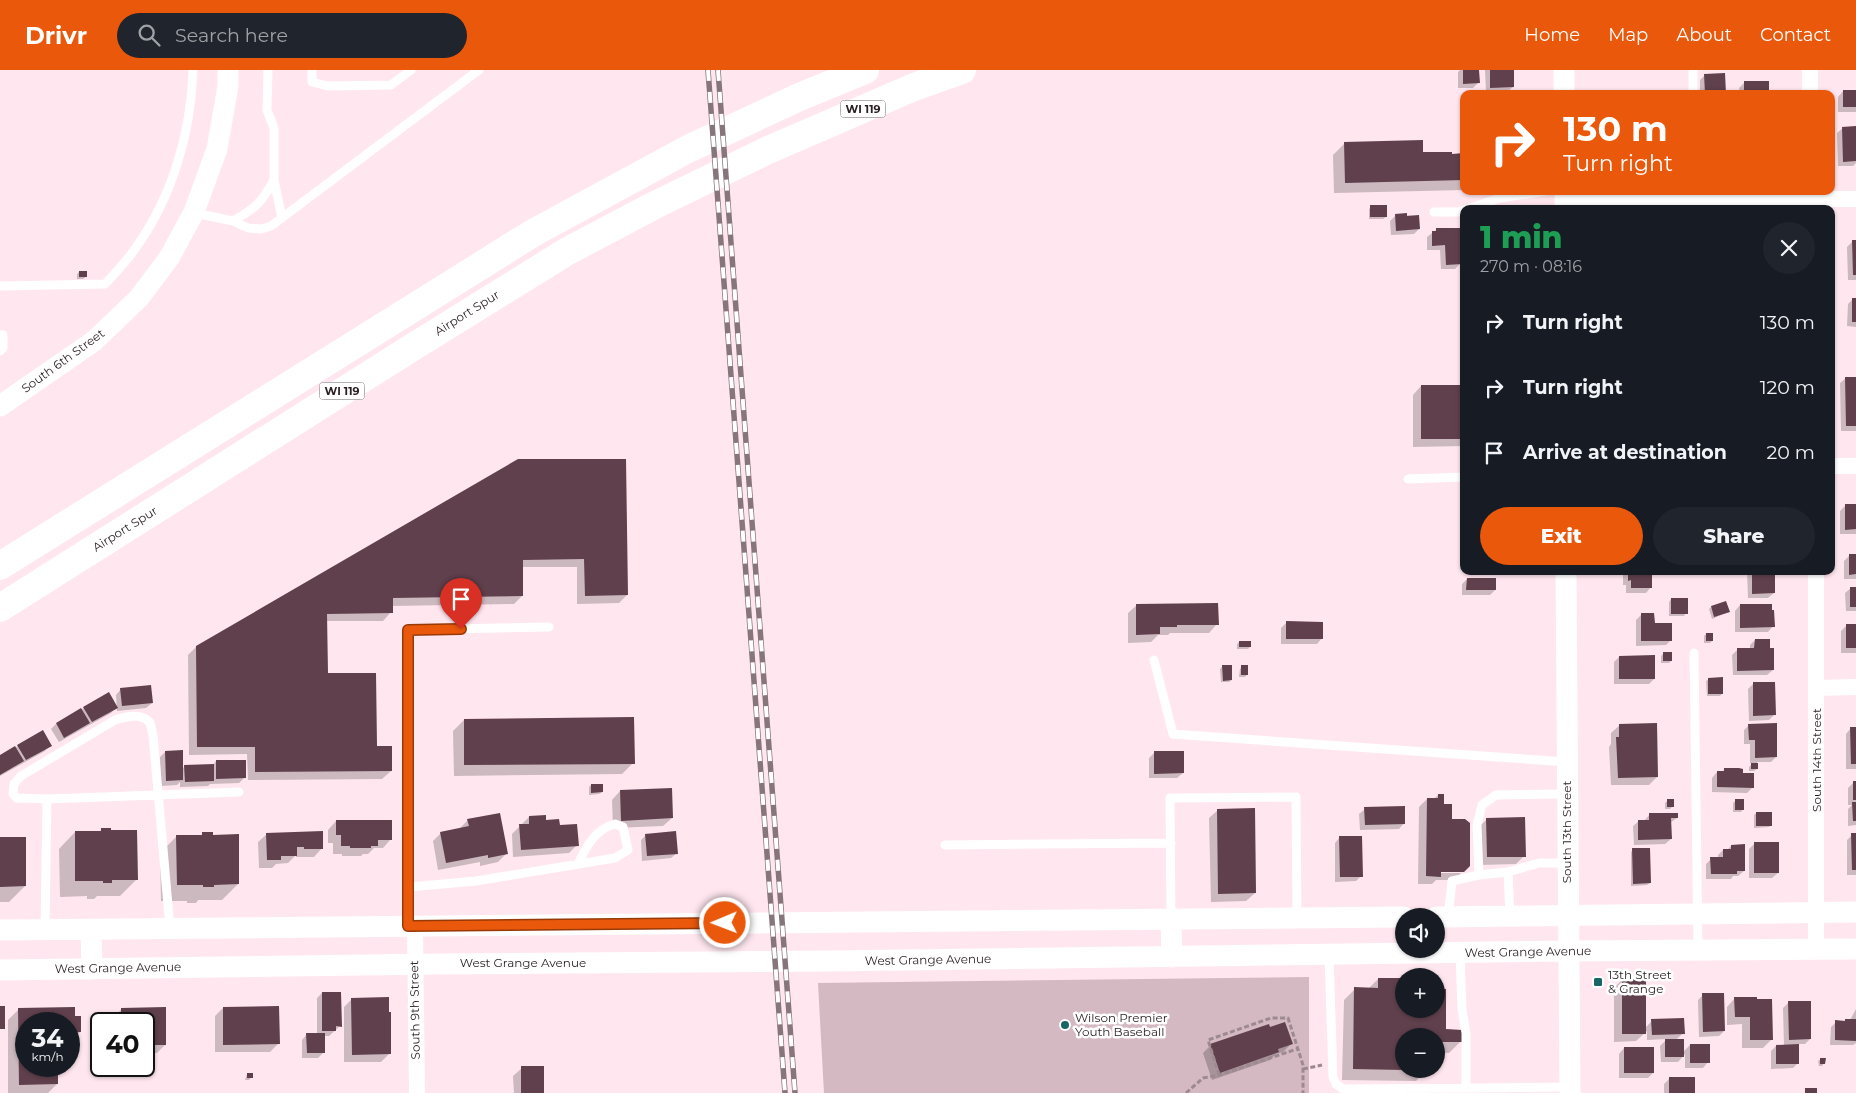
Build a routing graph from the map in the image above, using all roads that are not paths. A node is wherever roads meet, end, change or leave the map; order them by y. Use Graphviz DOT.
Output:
graph roads {
  1 [pos="193,70"];
  2 [pos="228,70"];
  3 [pos="268,70"];
  4 [pos="312,70"];
  5 [pos="411,70"];
  6 [pos="479,70"];
  7 [pos="865,70"];
  8 [pos="962,70"];
  9 [pos="1564,70"];
  10 [pos="1693,70"];
  11 [pos="1810,70"];
  12 [pos="1564,90"];
  13 [pos="1693,90"];
  14 [pos="1810,90"];
  15 [pos="274,180"];
  16 [pos="1520,195"];
  17 [pos="1856,199"];
  18 [pos="1565,200"];
  19 [pos="1694,200"];
  20 [pos="1811,200"];
  21 [pos="1478,205"];
  22 [pos="1460,211"];
  23 [pos="194,212"];
  24 [pos="1434,212"];
  25 [pos="282,218"];
  26 [pos="233,221"];
  27 [pos="0,286"];
  28 [pos="0,335"];
  29 [pos="0,350"];
  30 [pos="0,406"];
  31 [pos="1835,466"];
  32 [pos="1856,466"];
  33 [pos="1460,477"];
  34 [pos="1408,479"];
  35 [pos="0,566"];
  36 [pos="1566,575"];
  37 [pos="1816,575"];
  38 [pos="0,608"];
  39 [pos="549,627"];
  40 [pos="1694,653"];
  41 [pos="1154,660"];
  42 [pos="1856,687"];
  43 [pos="1817,688"];
  44 [pos="1567,762"];
  45 [pos="239,792"];
  46 [pos="1567,794"];
  47 [pos="158,796"];
  48 [pos="47,800"];
  49 [pos="1170,843"];
  50 [pos="945,845"];
  51 [pos="1568,863"];
  52 [pos="578,864"];
  53 [pos="1508,872"];
  54 [pos="1479,875"];
  55 [pos="408,887"];
  56 [pos="1444,908"];
  57 [pos="1816,912"];
  58 [pos="1856,912"];
  59 [pos="1698,914"];
  60 [pos="1568,915"];
  61 [pos="1510,916"];
  62 [pos="1395,917"];
  63 [pos="1445,917"];
  64 [pos="1297,918"];
  65 [pos="1171,919"];
  66 [pos="411,926"];
  67 [pos="170,928"];
  68 [pos="91,929"];
  69 [pos="0,930"];
  70 [pos="44,930"];
  71 [pos="1856,949"];
  72 [pos="1816,950"];
  73 [pos="1568,951"];
  74 [pos="1698,951"];
  75 [pos="1395,952"];
  76 [pos="1445,952"];
  77 [pos="1460,953"];
  78 [pos="1330,956"];
  79 [pos="1172,957"];
  80 [pos="415,964"];
  81 [pos="92,969"];
  82 [pos="0,970"];
  83 [pos="1336,1088"];
  84 [pos="1466,1088"];
  85 [pos="1570,1090"];
  86 [pos="1421,1091"];
  87 [pos="416,1093"];
  1 -- 27 [label="lane"];
  2 -- 23 [label="street, South 6th Street"];
  3 -- 15 [label="lane"];
  4 -- 5 [label="lane"];
  6 -- 25 [label="lane"];
  7 -- 35 [label="highway, WI 119"];
  8 -- 38 [label="highway, Airport Spur / WI 119"];
  9 -- 12 [label="street"];
  10 -- 13 [label="lane"];
  11 -- 14 [label="street"];
  15 -- 25 [label="lane"];
  15 -- 26 [label="lane"];
  16 -- 21 [label="lane"];
  17 -- 20 [label="street"];
  18 -- 19 [label="street"];
  19 -- 20 [label="street"];
  22 -- 24 [label="lane"];
  23 -- 26 [label="lane"];
  23 -- 30 [label="street, South 6th Street"];
  25 -- 26 [label="lane"];
  28 -- 29 [label="lane"];
  31 -- 32 [label="street"];
  33 -- 34 [label="lane"];
  36 -- 44 [label="street, South 13th Street"];
  37 -- 43 [label="street, South 14th Street"];
  39 -- 55 [label="lane"];
  40 -- 59 [label="lane"];
  41 -- 44 [label="lane"];
  42 -- 43 [label="street"];
  43 -- 57 [label="street, South 14th Street"];
  44 -- 46 [label="street, South 13th Street"];
  45 -- 47 [label="lane"];
  46 -- 51 [label="street, South 13th Street"];
  46 -- 54 [label="lane"];
  47 -- 48 [label="lane"];
  47 -- 48 [label="lane"];
  47 -- 67 [label="lane"];
  48 -- 70 [label="lane"];
  49 -- 50 [label="lane"];
  49 -- 64 [label="lane"];
  49 -- 65 [label="lane"];
  51 -- 53 [label="lane"];
  51 -- 60 [label="street, South 13th Street"];
  52 -- 52 [label="lane"];
  52 -- 55 [label="lane"];
  53 -- 54 [label="lane"];
  53 -- 61 [label="lane"];
  54 -- 56 [label="lane"];
  55 -- 66 [label="lane"];
  57 -- 58 [label="street"];
  57 -- 59 [label="street"];
  57 -- 72 [label="street, South 14th Street"];
  59 -- 60 [label="street"];
  59 -- 74 [label="lane"];
  60 -- 61 [label="street"];
  60 -- 73 [label="street, South 13th Street"];
  61 -- 63 [label="street"];
  62 -- 64 [label="street"];
  64 -- 65 [label="street"];
  65 -- 66 [label="street"];
  65 -- 79 [label="street"];
  66 -- 67 [label="street"];
  66 -- 80 [label="street, South 9th Street"];
  67 -- 68 [label="street"];
  68 -- 70 [label="street"];
  68 -- 81 [label="street"];
  69 -- 70 [label="street"];
  71 -- 72 [label="street, West Grange Avenue"];
  72 -- 74 [label="street, West Grange Avenue"];
  73 -- 74 [label="street, West Grange Avenue"];
  73 -- 77 [label="street, West Grange Avenue"];
  73 -- 85 [label="street, South 13th Street"];
  75 -- 78 [label="street, West Grange Avenue"];
  76 -- 77 [label="street, West Grange Avenue"];
  77 -- 84 [label="lane"];
  78 -- 79 [label="street, West Grange Avenue"];
  78 -- 83 [label="lane"];
  79 -- 80 [label="street, West Grange Avenue"];
  80 -- 81 [label="street, West Grange Avenue"];
  80 -- 87 [label="street, South 9th Street"];
  81 -- 82 [label="street, West Grange Avenue"];
  83 -- 86 [label="lane"];
  84 -- 85 [label="lane"];
  84 -- 86 [label="lane"];
}
